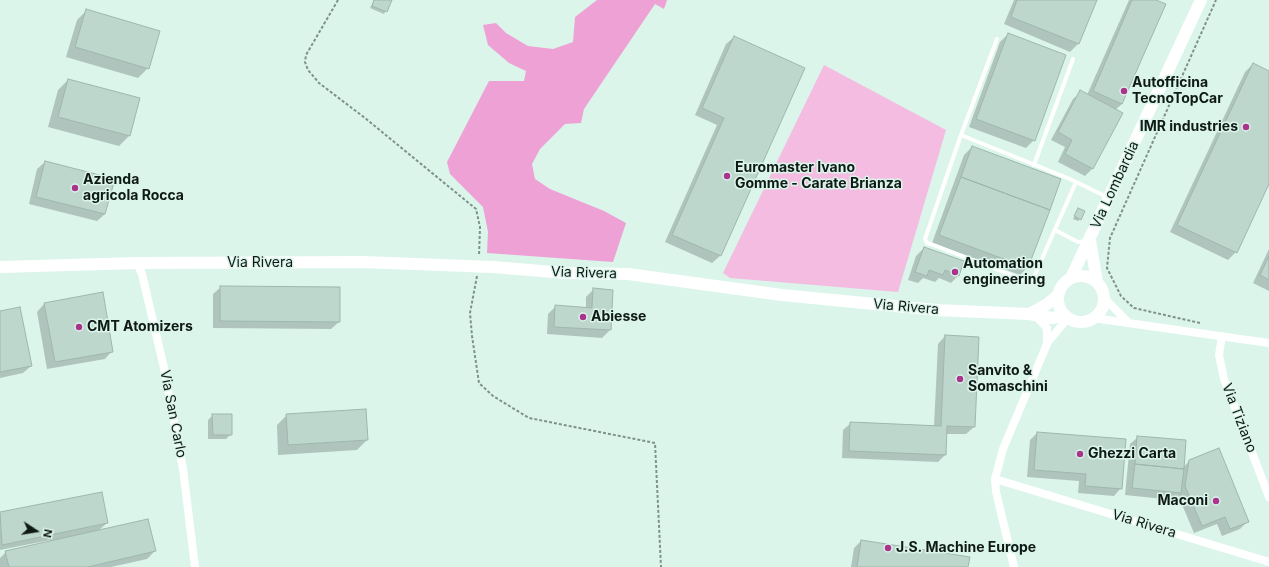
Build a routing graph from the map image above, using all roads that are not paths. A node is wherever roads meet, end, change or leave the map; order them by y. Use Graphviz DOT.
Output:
graph roads {
  1 [pos="1201,0"];
  2 [pos="997,38"];
  3 [pos="1073,59"];
  4 [pos="961,135"];
  5 [pos="1034,165"];
  6 [pos="1076,182"];
  7 [pos="1109,198"];
  8 [pos="1055,230"];
  9 [pos="1090,240"];
  10 [pos="137,263"];
  11 [pos="0,267"];
  12 [pos="1071,278"];
  13 [pos="1097,282"];
  14 [pos="1058,295"];
  15 [pos="1103,297"];
  16 [pos="1032,314"];
  17 [pos="1067,317"];
  18 [pos="1093,318"];
  19 [pos="1129,324"];
  20 [pos="1222,336"];
  21 [pos="1269,343"];
  22 [pos="1047,344"];
  23 [pos="995,480"];
  24 [pos="1269,497"];
  25 [pos="1269,562"];
  26 [pos="195,567"];
  27 [pos="1014,567"];
  1 -- 7 [label="street, Via Lombardia"];
  2 -- 4 [label="lane"];
  3 -- 5 [label="lane"];
  4 -- 5 [label="lane"];
  4 -- 8 [label="lane"];
  5 -- 6 [label="lane"];
  6 -- 7 [label="lane"];
  6 -- 8 [label="lane"];
  7 -- 9 [label="street, Via Lombardia"];
  8 -- 9 [label="lane"];
  9 -- 12 [label="street, Via Lombardia"];
  9 -- 13 [label="street, Via Lombardia"];
  10 -- 11 [label="street, Via Rivera"];
  10 -- 16 [label="street, Via Rivera"];
  10 -- 26 [label="street, Via San Carlo"];
  12 -- 13 [label="street"];
  12 -- 14 [label="street"];
  13 -- 15 [label="street"];
  14 -- 16 [label="street, Via Rivera"];
  14 -- 17 [label="street"];
  15 -- 18 [label="street"];
  15 -- 19 [label="street"];
  16 -- 17 [label="street, Via Rivera"];
  16 -- 22 [label="street"];
  17 -- 18 [label="street"];
  17 -- 22 [label="street"];
  18 -- 19 [label="street"];
  19 -- 20 [label="street"];
  20 -- 21 [label="street"];
  20 -- 24 [label="street, Via Tiziano"];
  22 -- 23 [label="street"];
  23 -- 25 [label="street, Via Rivera"];
  23 -- 27 [label="street"];
}
